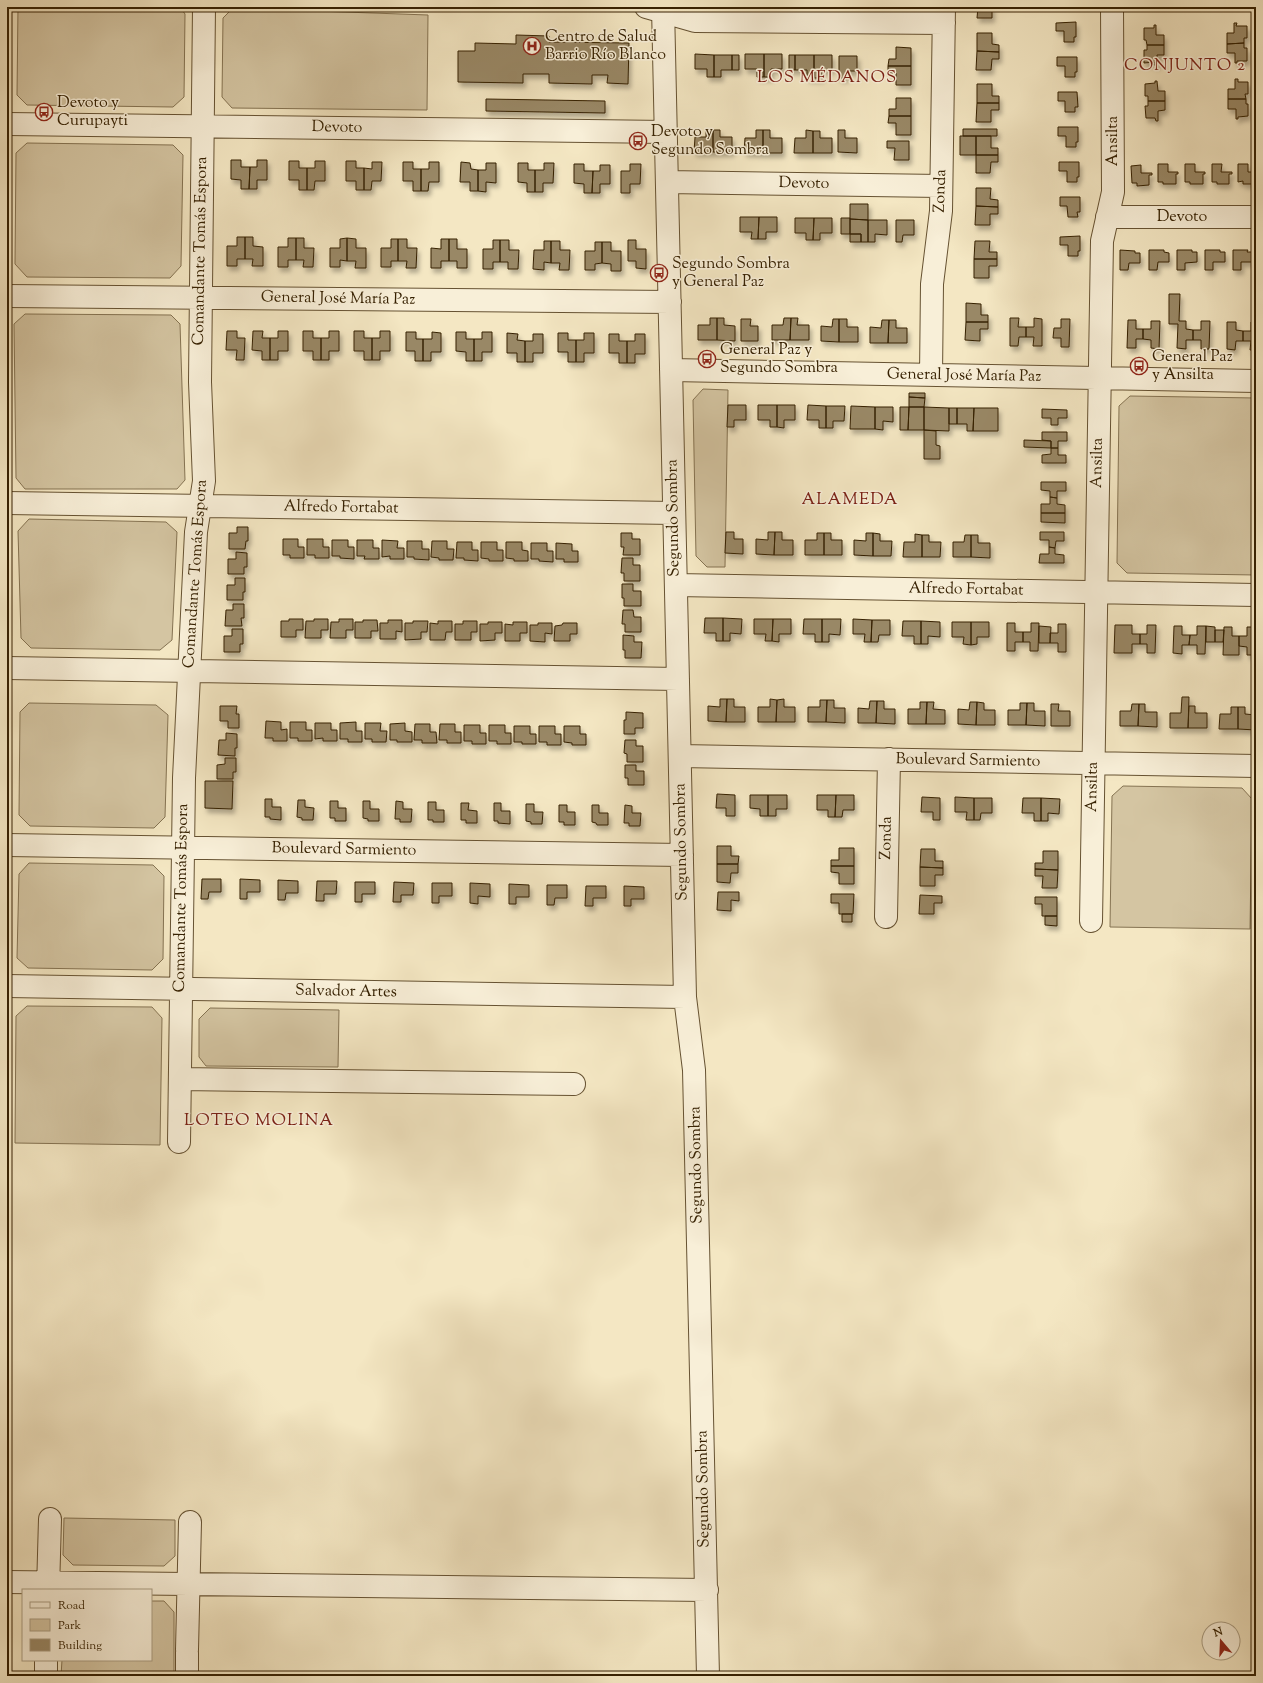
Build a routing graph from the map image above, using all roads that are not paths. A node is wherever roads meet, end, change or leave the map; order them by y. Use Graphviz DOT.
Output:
graph roads {
  1 [pos="204,7"];
  2 [pos="1112,7"];
  3 [pos="657,9"];
  4 [pos="944,15"];
  5 [pos="7,124"];
  6 [pos="202,126"];
  7 [pos="666,132"];
  8 [pos="667,182"];
  9 [pos="941,186"];
  10 [pos="1107,216"];
  11 [pos="1256,217"];
  12 [pos="7,296"];
  13 [pos="200,298"];
  14 [pos="670,302"];
  15 [pos="671,370"];
  16 [pos="931,375"];
  17 [pos="1099,378"];
  18 [pos="1256,381"];
  19 [pos="7,503"];
  20 [pos="200,506"];
  21 [pos="674,513"];
  22 [pos="676,585"];
  23 [pos="1096,592"];
  24 [pos="1256,595"];
  25 [pos="7,668"];
  26 [pos="189,671"];
  27 [pos="678,679"];
  28 [pos="680,756"];
  29 [pos="888,759"];
  30 [pos="1094,763"];
  31 [pos="1256,766"];
  32 [pos="7,844"];
  33 [pos="183,847"];
  34 [pos="682,854"];
  35 [pos="886,917"];
  36 [pos="1091,921"];
  37 [pos="7,986"];
  38 [pos="181,989"];
  39 [pos="685,997"];
  40 [pos="180,1079"];
  41 [pos="574,1084"];
  42 [pos="179,1142"];
  43 [pos="50,1519"];
  44 [pos="190,1522"];
  45 [pos="7,1582"];
  46 [pos="189,1584"];
  47 [pos="48,1586"];
  48 [pos="706,1590"];
  49 [pos="46,1661"];
  50 [pos="46,1676"];
  51 [pos="187,1676"];
  52 [pos="708,1676"];
  1 -- 6 [label="street, Comandante Tomás Espora"];
  2 -- 10 [label="street, Ansilta"];
  3 -- 4 [label="street"];
  3 -- 7 [label="street, Segundo Sombra"];
  4 -- 9 [label="street, Zonda"];
  5 -- 6 [label="street, Devoto"];
  6 -- 7 [label="street, Devoto"];
  6 -- 13 [label="street, Comandante Tomás Espora"];
  7 -- 8 [label="street, Segundo Sombra"];
  8 -- 9 [label="street, Devoto"];
  8 -- 14 [label="street, Segundo Sombra"];
  9 -- 16 [label="street, Zonda"];
  10 -- 11 [label="street, Devoto"];
  10 -- 17 [label="street, Ansilta"];
  12 -- 13 [label="street, General José María Paz"];
  13 -- 14 [label="street, General José María Paz"];
  13 -- 20 [label="street, Comandante Tomás Espora"];
  14 -- 15 [label="street, Segundo Sombra"];
  15 -- 16 [label="street, General José María Paz"];
  15 -- 21 [label="street, Segundo Sombra"];
  16 -- 17 [label="street, General José María Paz"];
  17 -- 18 [label="street, General José María Paz"];
  17 -- 23 [label="street, Ansilta"];
  19 -- 20 [label="street, Alfredo Fortabat"];
  20 -- 21 [label="street, Alfredo Fortabat"];
  20 -- 26 [label="street, Comandante Tomás Espora"];
  21 -- 22 [label="street, Segundo Sombra"];
  22 -- 23 [label="street, Alfredo Fortabat"];
  22 -- 27 [label="street, Segundo Sombra"];
  23 -- 24 [label="street, Alfredo Fortabat"];
  23 -- 30 [label="street, Ansilta"];
  25 -- 26 [label="street"];
  26 -- 27 [label="street"];
  26 -- 33 [label="street, Comandante Tomás Espora"];
  27 -- 28 [label="street, Segundo Sombra"];
  28 -- 29 [label="street, Boulevard Sarmiento"];
  28 -- 34 [label="street, Segundo Sombra"];
  29 -- 30 [label="street, Boulevard Sarmiento"];
  29 -- 35 [label="street, Zonda"];
  30 -- 31 [label="street, Boulevard Sarmiento"];
  30 -- 36 [label="street, Ansilta"];
  32 -- 33 [label="street, Boulevard Sarmiento"];
  33 -- 34 [label="street, Boulevard Sarmiento"];
  33 -- 38 [label="street, Comandante Tomás Espora"];
  34 -- 39 [label="street, Segundo Sombra"];
  37 -- 38 [label="street, Salvador Artes"];
  38 -- 39 [label="street, Salvador Artes"];
  38 -- 40 [label="street, Comandante Tomás Espora"];
  39 -- 48 [label="street, Segundo Sombra"];
  40 -- 41 [label="street"];
  40 -- 42 [label="street, Comandante Tomás Espora"];
  43 -- 47 [label="street"];
  44 -- 46 [label="street"];
  45 -- 47 [label="street"];
  46 -- 47 [label="street"];
  46 -- 48 [label="street"];
  46 -- 51 [label="street"];
  48 -- 52 [label="street, Segundo Sombra"];
  49 -- 50 [label="street"];
}
